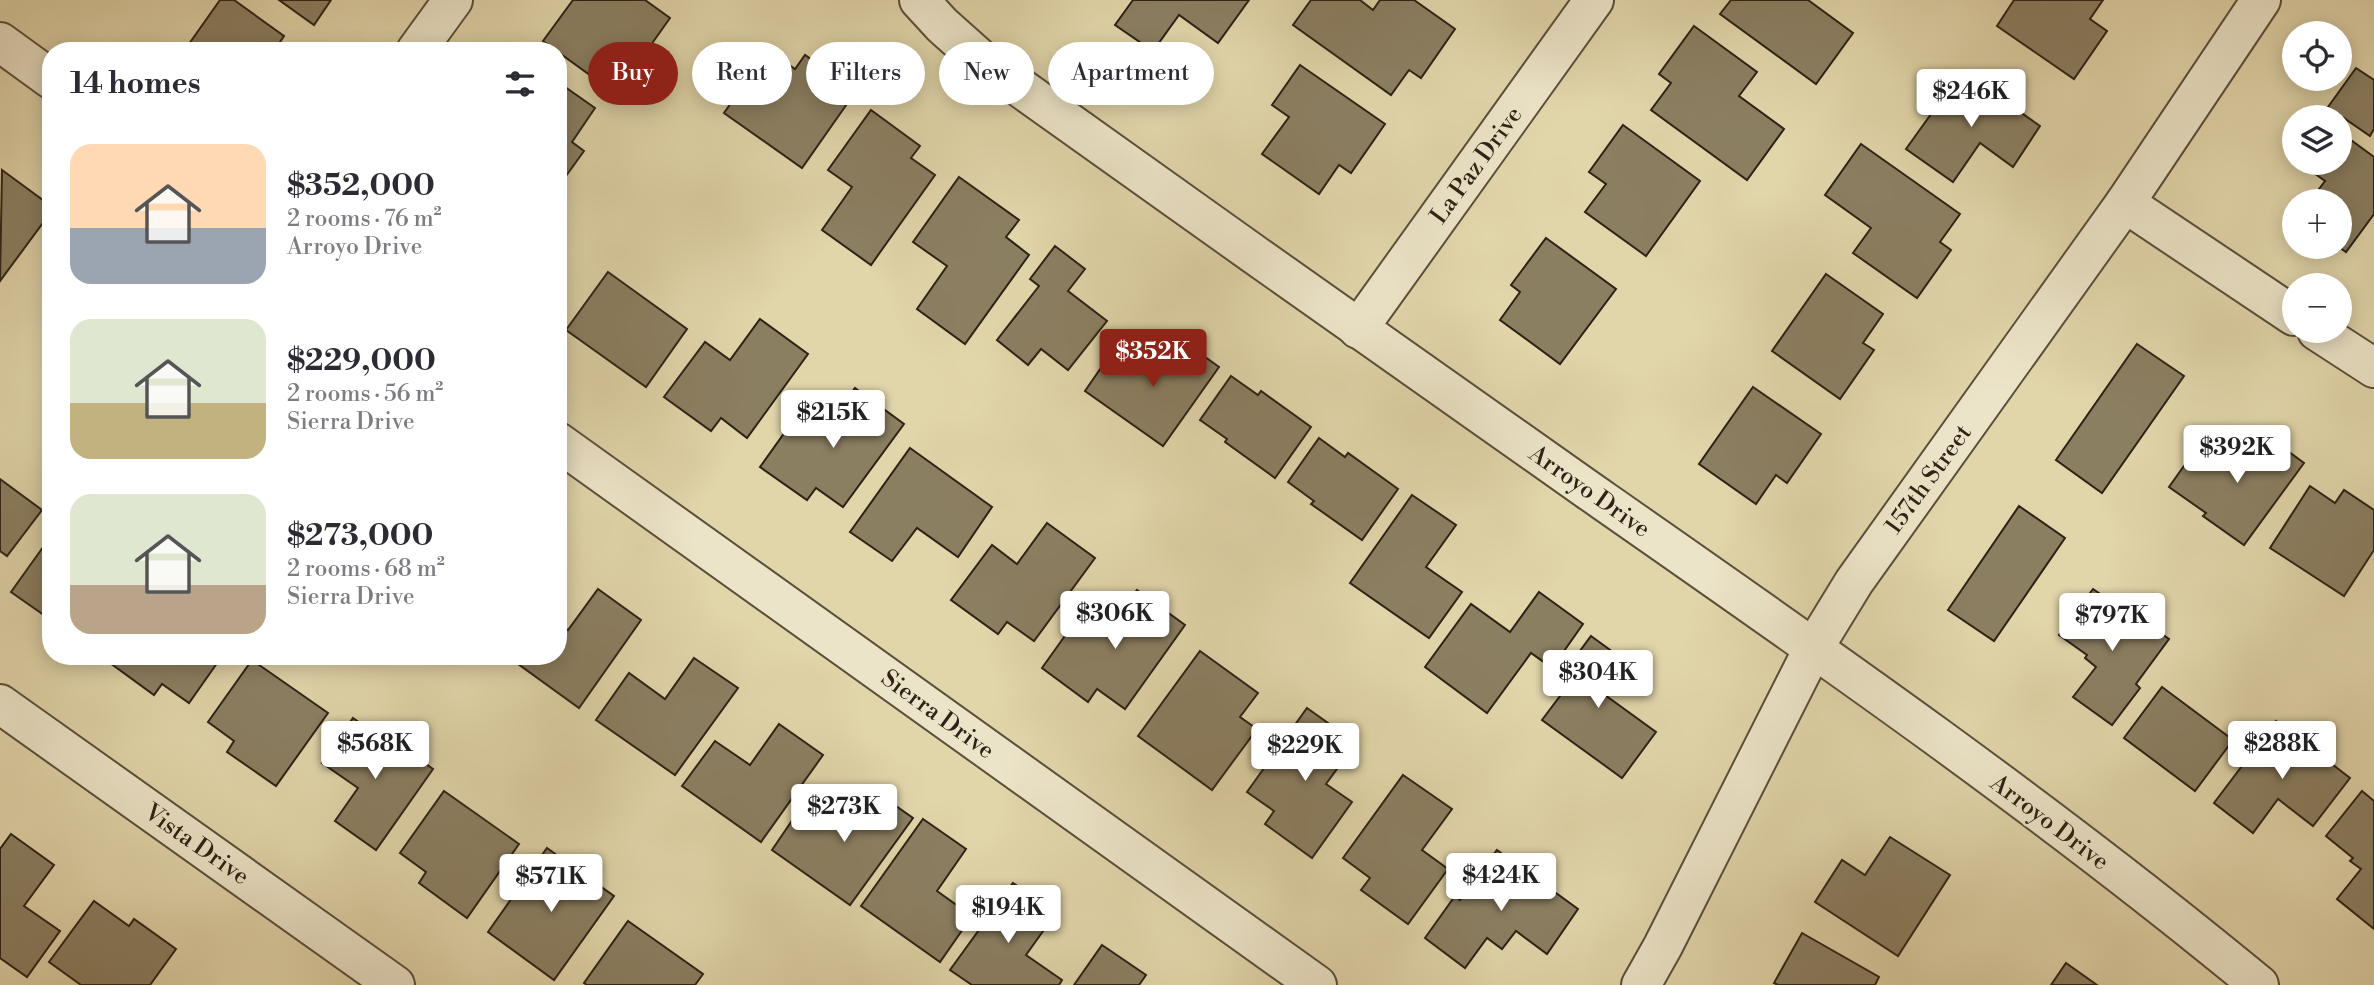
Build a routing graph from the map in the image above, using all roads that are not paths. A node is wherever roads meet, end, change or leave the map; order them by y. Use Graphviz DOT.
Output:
graph roads {
  1 [pos="453,0"];
  2 [pos="919,0"];
  3 [pos="1594,0"];
  4 [pos="2261,0"];
  5 [pos="0,42"];
  6 [pos="423,42"];
  7 [pos="42,72"];
  8 [pos="2125,203"];
  9 [pos="2282,308"];
  10 [pos="1358,329"];
  11 [pos="2335,343"];
  12 [pos="2374,368"];
  13 [pos="567,448"];
  14 [pos="1813,649"];
  15 [pos="0,704"];
  16 [pos="395,985"];
  17 [pos="1317,985"];
  18 [pos="1641,985"];
  19 [pos="2259,985"];
  1 -- 6 [label="street"];
  2 -- 10 [label="street, Arroyo Drive"];
  3 -- 10 [label="street, La Paz Drive"];
  4 -- 8 [label="street, 157th Street"];
  5 -- 7 [label="street"];
  8 -- 9 [label="street"];
  8 -- 14 [label="street, 157th Street"];
  10 -- 14 [label="street, Arroyo Drive"];
  11 -- 12 [label="street"];
  13 -- 17 [label="street, Sierra Drive"];
  14 -- 18 [label="street, 157th Street"];
  14 -- 19 [label="street, Arroyo Drive"];
  15 -- 16 [label="street, Vista Drive"];
}
